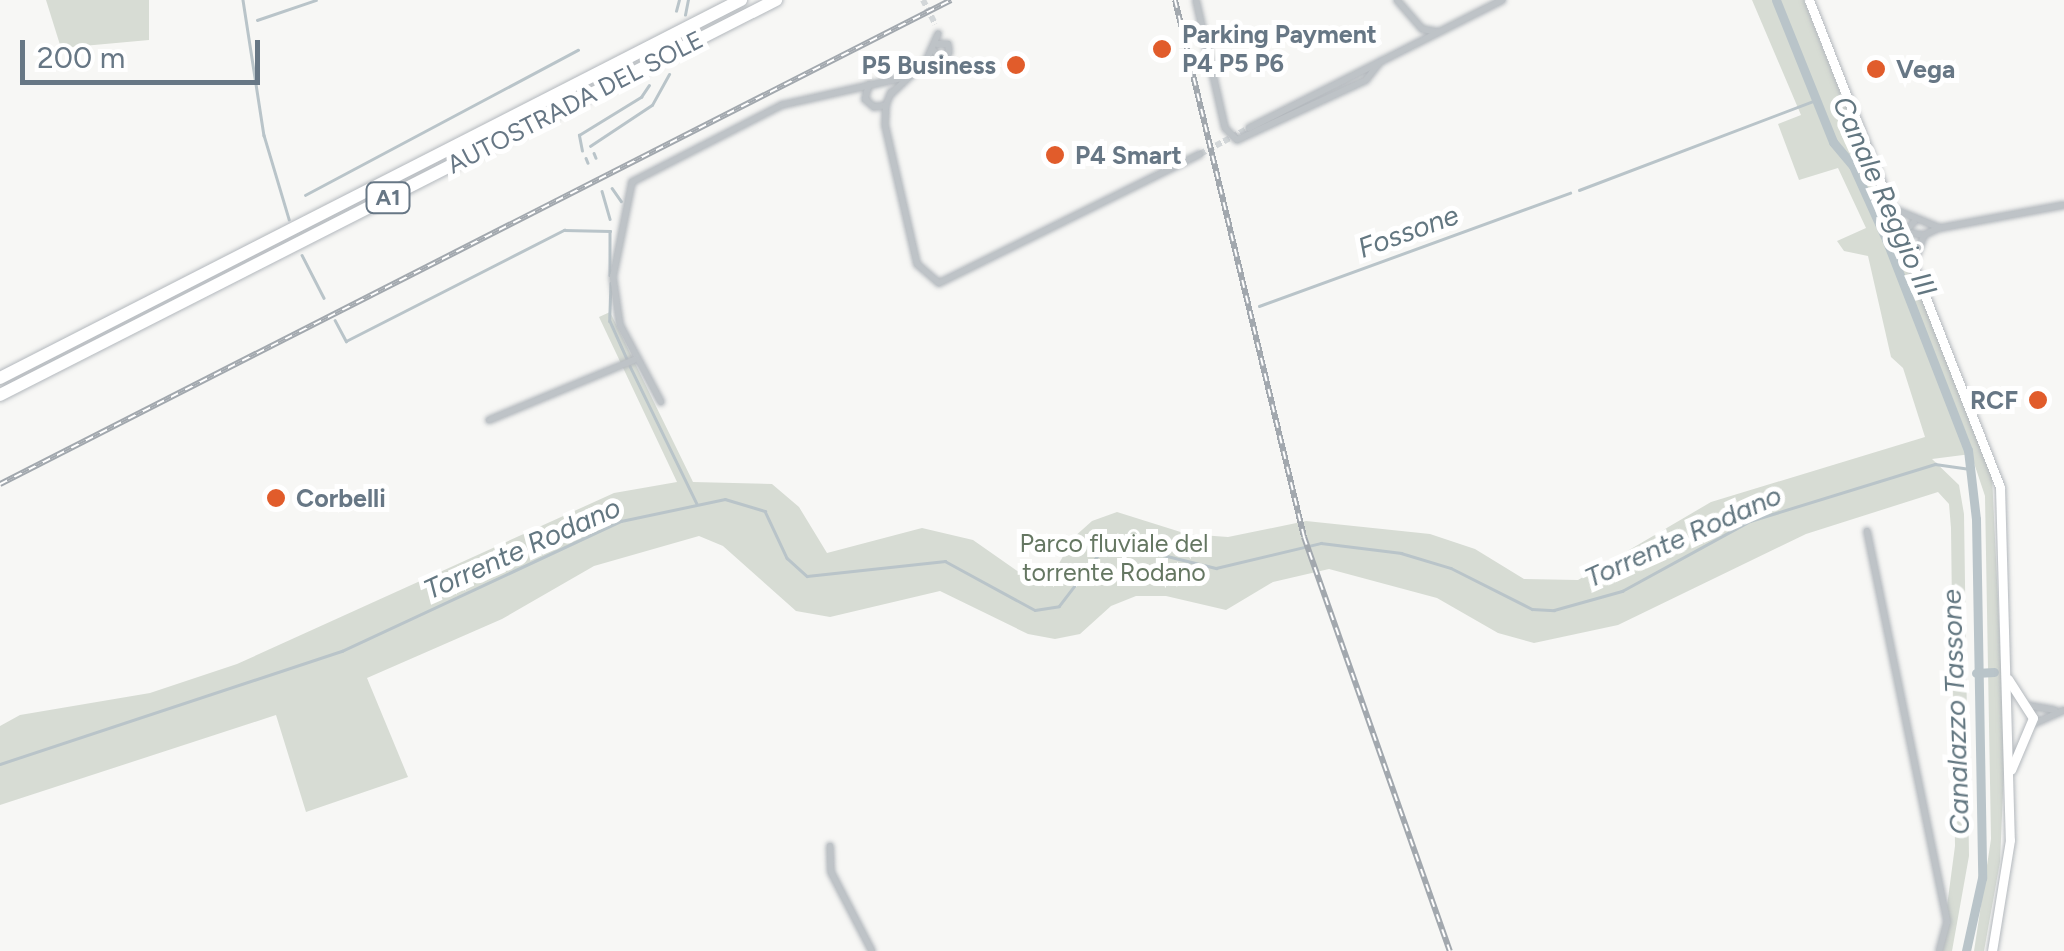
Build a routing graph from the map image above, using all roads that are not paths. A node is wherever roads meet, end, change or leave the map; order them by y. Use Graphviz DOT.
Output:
graph roads {
  1 [pos="741,0"];
  2 [pos="776,0"];
  3 [pos="1196,0"];
  4 [pos="1397,0"];
  5 [pos="1502,0"];
  6 [pos="1809,0"];
  7 [pos="935,24"];
  8 [pos="1440,32"];
  9 [pos="1381,61"];
  10 [pos="902,78"];
  11 [pos="885,82"];
  12 [pos="869,84"];
  13 [pos="851,88"];
  14 [pos="891,94"];
  15 [pos="865,99"];
  16 [pos="886,105"];
  17 [pos="874,107"];
  18 [pos="884,126"];
  19 [pos="1250,128"];
  20 [pos="1200,154"];
  21 [pos="2064,205"];
  22 [pos="1894,209"];
  23 [pos="1914,221"];
  24 [pos="1940,228"];
  25 [pos="1904,232"];
  26 [pos="1924,235"];
  27 [pos="1914,260"];
  28 [pos="636,359"];
  29 [pos="0,378"];
  30 [pos="0,396"];
  31 [pos="662,402"];
  32 [pos="490,420"];
  33 [pos="1868,531"];
  34 [pos="2006,677"];
  35 [pos="2025,705"];
  36 [pos="2009,709"];
  37 [pos="2063,710"];
  38 [pos="2008,725"];
  39 [pos="2028,727"];
  40 [pos="2009,778"];
  41 [pos="830,846"];
  42 [pos="872,951"];
  43 [pos="1939,951"];
  44 [pos="1992,951"];
  1 -- 29 [label="highway, AUTOSTRADA DEL SOLE / A1"];
  2 -- 30 [label="highway, AUTOSTRADA DEL SOLE / A1"];
  3 -- 9 [label="street"];
  4 -- 8 [label="street"];
  5 -- 8 [label="street"];
  6 -- 22 [label="street"];
  7 -- 10 [label="street"];
  8 -- 9 [label="street"];
  9 -- 19 [label="street"];
  10 -- 11 [label="street"];
  10 -- 14 [label="street"];
  11 -- 12 [label="street"];
  11 -- 14 [label="street"];
  12 -- 13 [label="street"];
  12 -- 15 [label="street"];
  13 -- 15 [label="street"];
  13 -- 28 [label="street"];
  14 -- 16 [label="street"];
  15 -- 17 [label="street"];
  16 -- 17 [label="street"];
  16 -- 18 [label="street"];
  17 -- 18 [label="street"];
  18 -- 20 [label="street"];
  21 -- 24 [label="street"];
  22 -- 23 [label="street"];
  22 -- 25 [label="street"];
  23 -- 24 [label="street"];
  23 -- 25 [label="street"];
  24 -- 26 [label="street"];
  25 -- 26 [label="street"];
  25 -- 27 [label="street"];
  26 -- 27 [label="street"];
  27 -- 34 [label="street"];
  28 -- 31 [label="street"];
  28 -- 32 [label="street"];
  33 -- 43 [label="street"];
  34 -- 35 [label="street"];
  34 -- 36 [label="street"];
  35 -- 36 [label="street"];
  35 -- 37 [label="street"];
  35 -- 39 [label="street"];
  36 -- 38 [label="street"];
  37 -- 39 [label="street"];
  38 -- 39 [label="street"];
  38 -- 40 [label="street"];
  39 -- 40 [label="street"];
  40 -- 44 [label="street"];
  41 -- 42 [label="street"];
}
